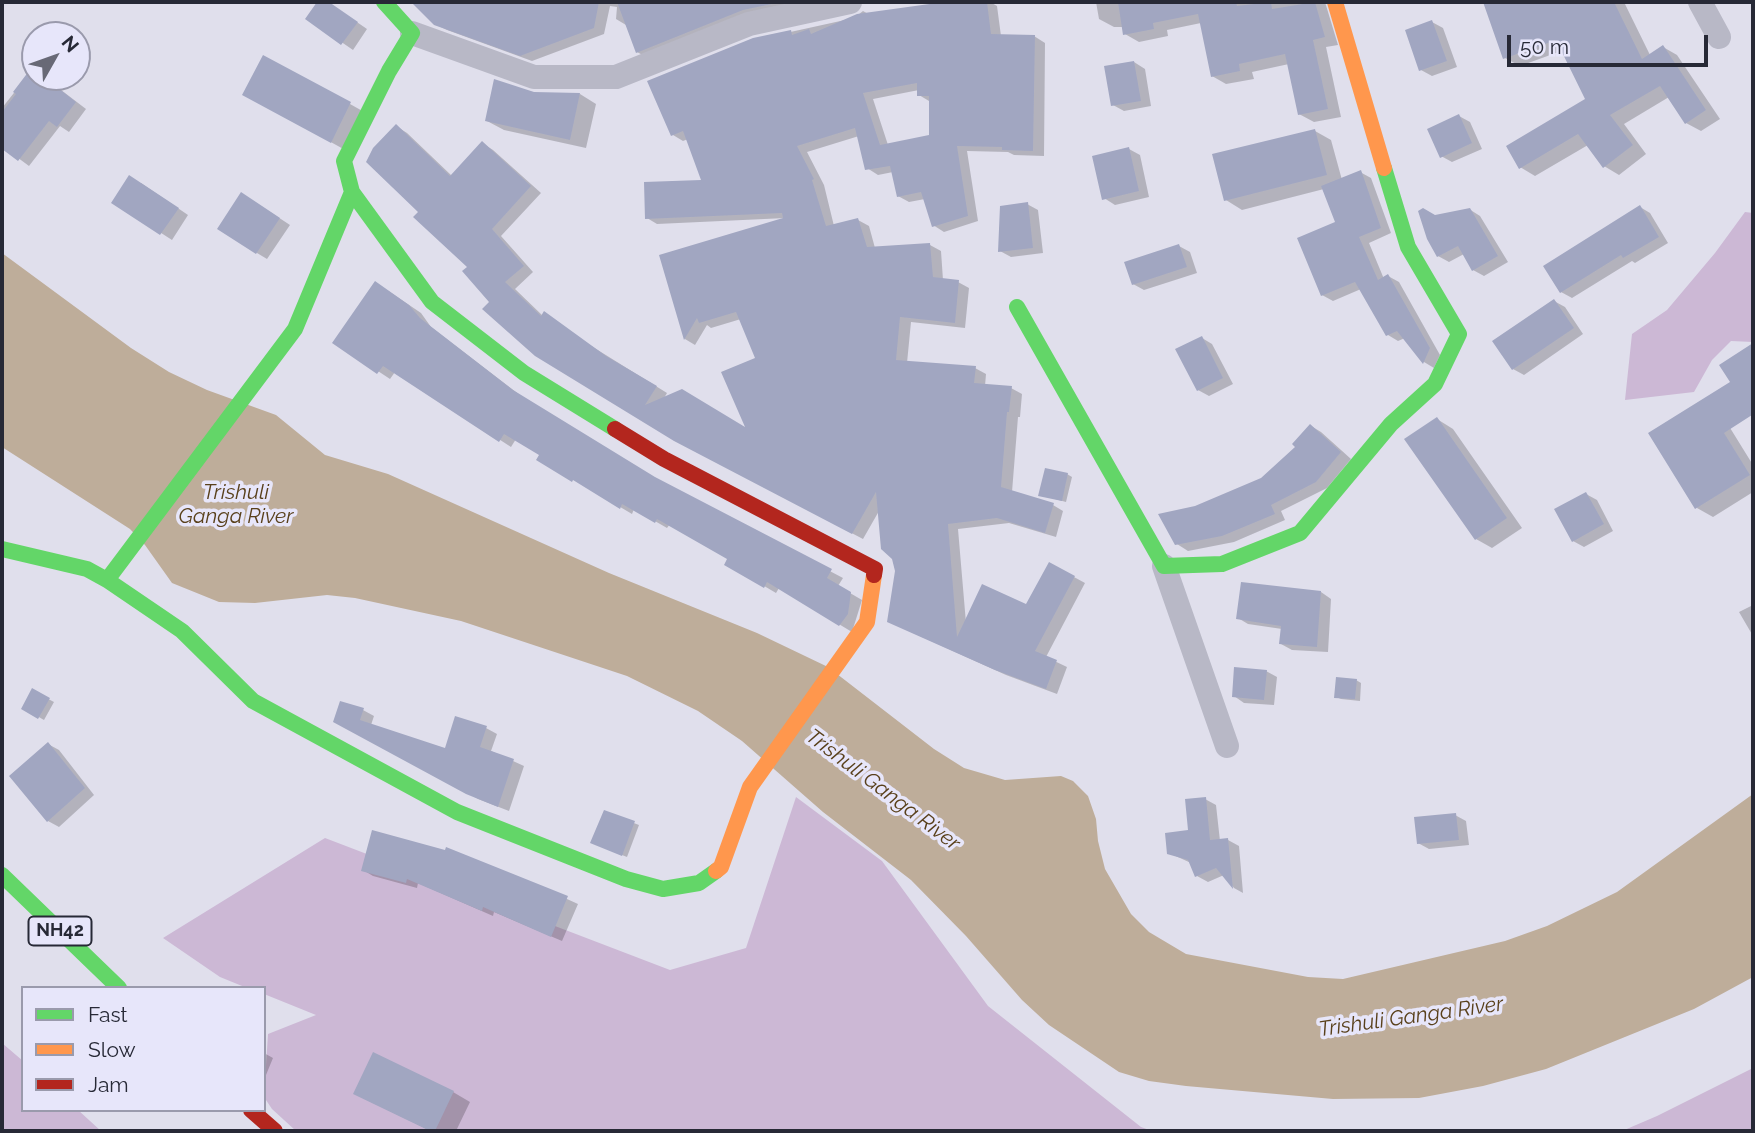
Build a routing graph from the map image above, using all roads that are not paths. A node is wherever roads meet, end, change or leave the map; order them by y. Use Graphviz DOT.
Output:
graph roads {
  1 [pos="384,2"];
  2 [pos="850,2"];
  3 [pos="1335,2"];
  4 [pos="1700,2"];
  5 [pos="412,33"];
  6 [pos="1719,37"];
  7 [pos="352,192"];
  8 [pos="1017,307"];
  9 [pos="2,549"];
  10 [pos="1164,566"];
  11 [pos="107,580"];
  12 [pos="1227,746"];
  13 [pos="2,875"];
  14 [pos="117,986"];
  15 [pos="253,1112"];
  16 [pos="275,1131"];
  1 -- 5 [label="street"];
  2 -- 5 [label="street"];
  3 -- 10 [label="street"];
  4 -- 6 [label="street"];
  5 -- 7 [label="street"];
  7 -- 11 [label="street"];
  7 -- 11 [label="street"];
  8 -- 10 [label="street"];
  9 -- 11 [label="street"];
  10 -- 12 [label="street"];
  13 -- 14 [label="street, NH42"];
  15 -- 16 [label="street"];
}
